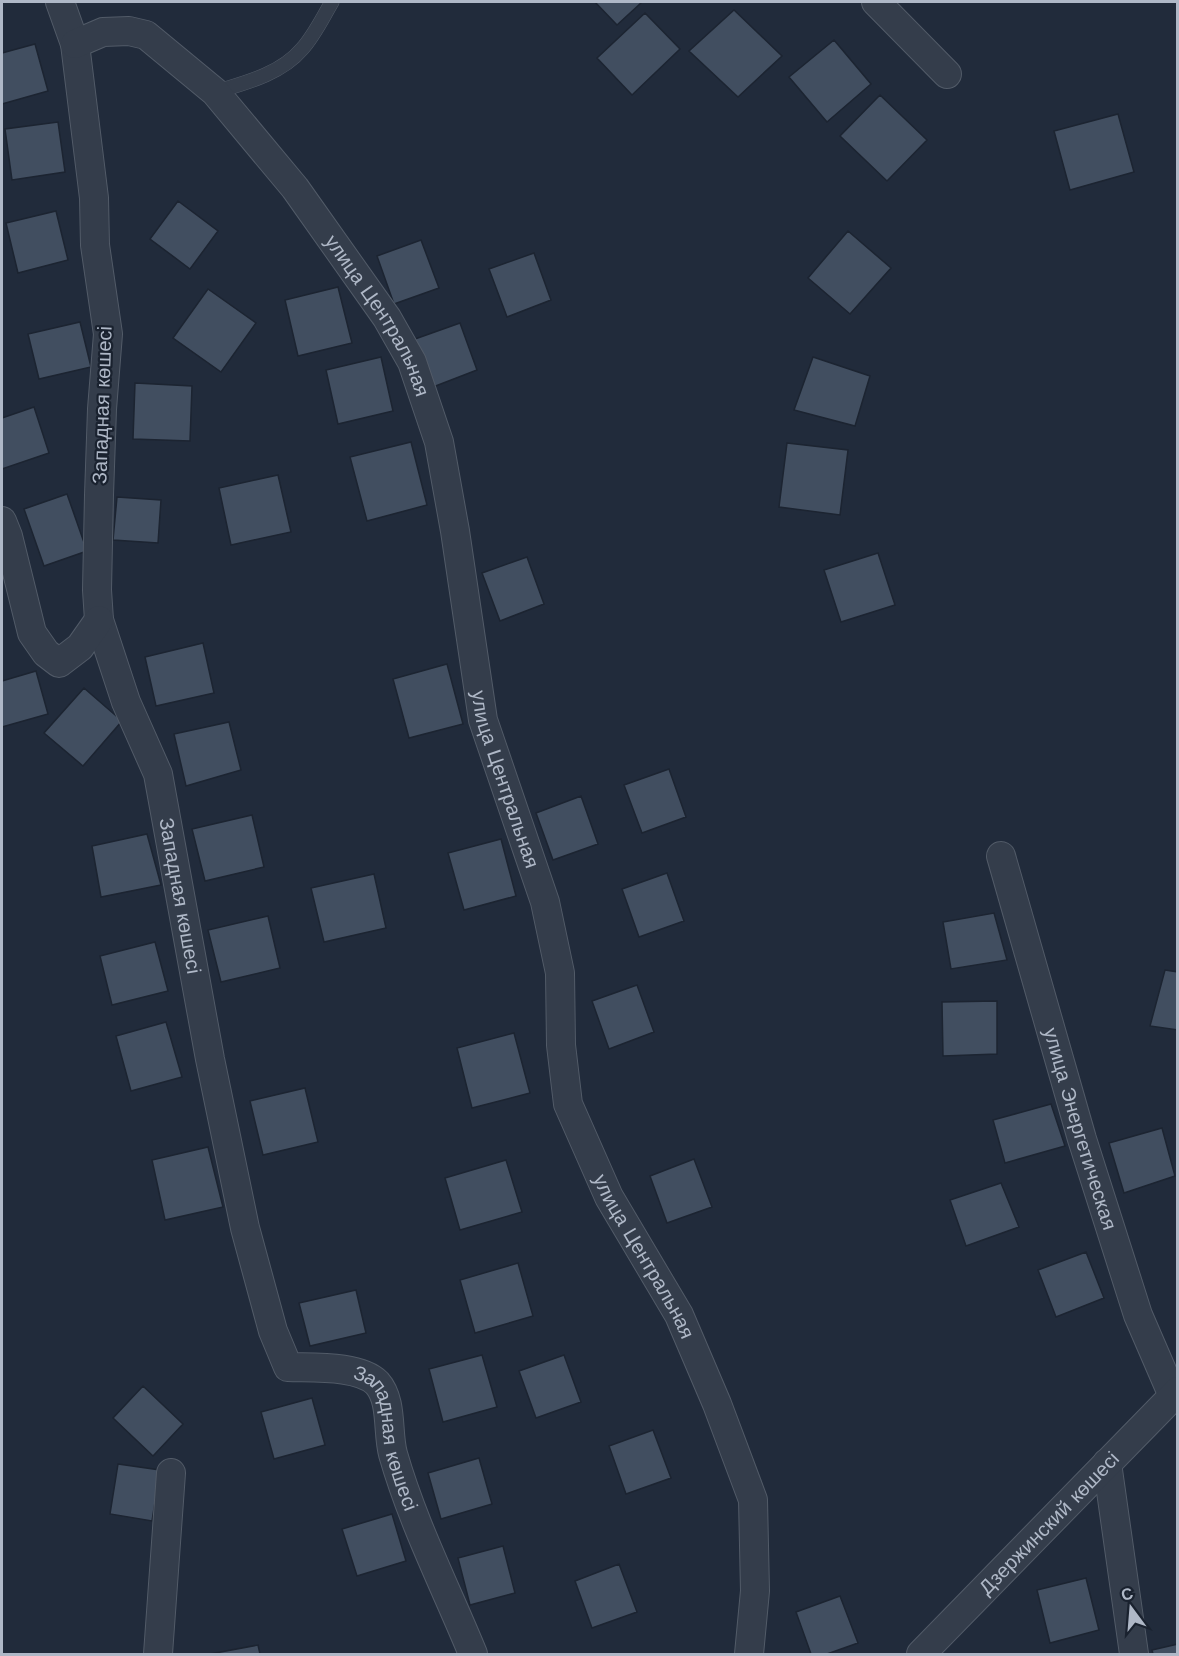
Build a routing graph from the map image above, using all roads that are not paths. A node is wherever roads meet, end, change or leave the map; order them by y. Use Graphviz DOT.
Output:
graph roads {
  1 [pos="60,2"];
  2 [pos="332,2"];
  3 [pos="876,2"];
  4 [pos="75,44"];
  5 [pos="947,74"];
  6 [pos="215,92"];
  7 [pos="2,520"];
  8 [pos="99,620"];
  9 [pos="1001,856"];
  10 [pos="1175,1394"];
  11 [pos="1107,1463"];
  12 [pos="171,1473"];
  13 [pos="158,1654"];
  14 [pos="473,1654"];
  15 [pos="748,1654"];
  16 [pos="921,1654"];
  17 [pos="1134,1654"];
  1 -- 4 [label="street, Западная көшесі"];
  2 -- 6 [label="lane"];
  3 -- 5 [label="street"];
  4 -- 6 [label="street, улица Центральная"];
  4 -- 8 [label="street, Западная көшесі"];
  6 -- 15 [label="street, улица Центральная"];
  7 -- 8 [label="street"];
  8 -- 14 [label="street, Западная көшесі"];
  9 -- 10 [label="street, улица Энергетическая"];
  10 -- 11 [label="street, Дзержинский көшесі"];
  11 -- 16 [label="street, Дзержинский көшесі"];
  11 -- 17 [label="street"];
  12 -- 13 [label="street"];
}
